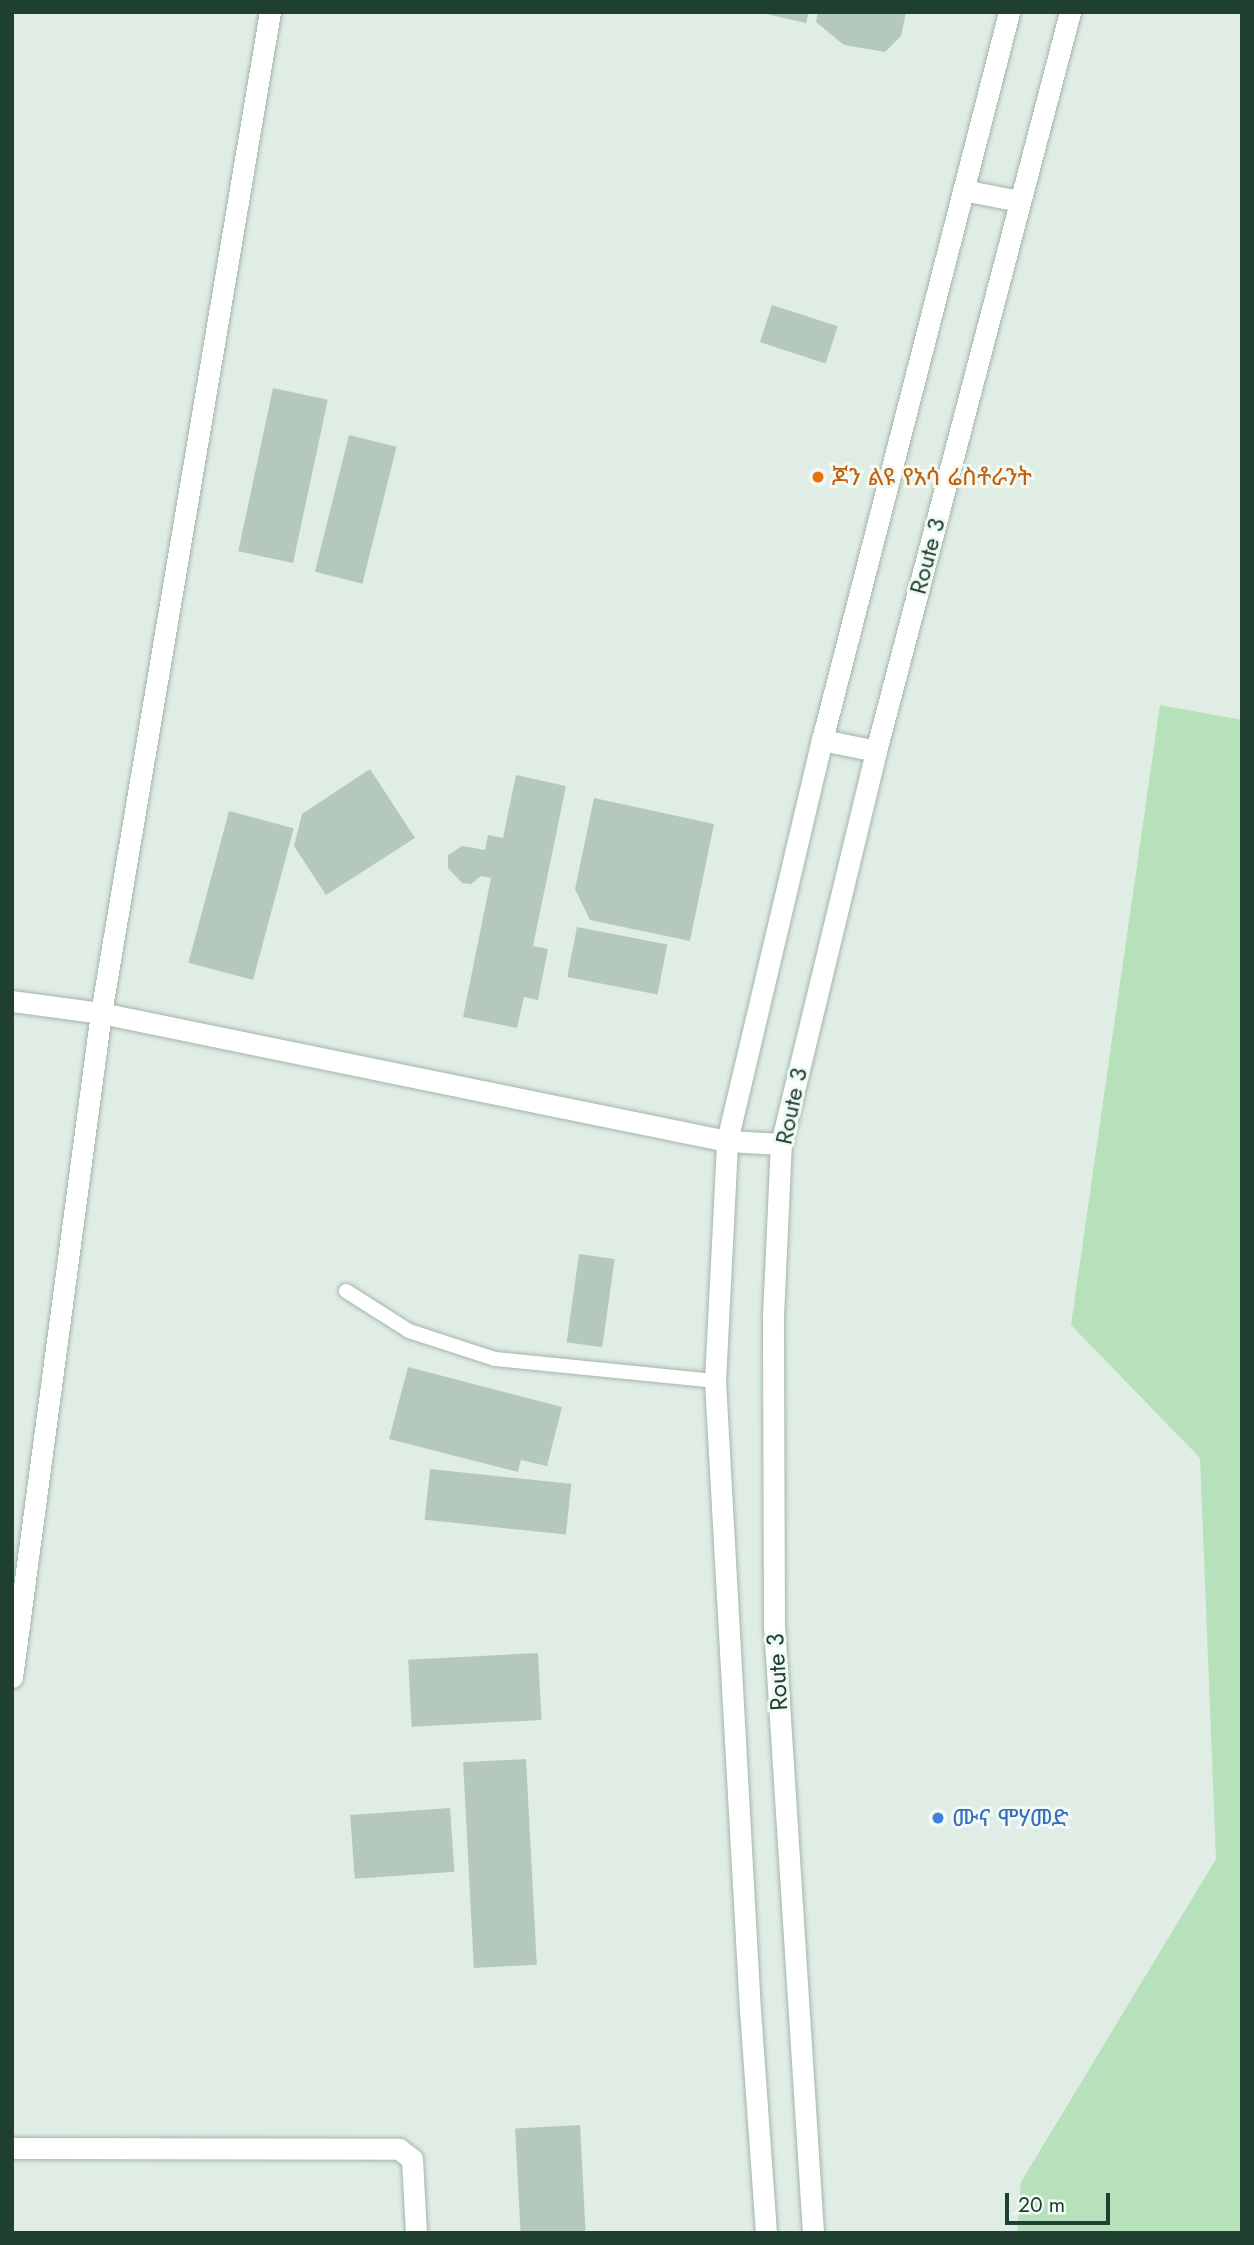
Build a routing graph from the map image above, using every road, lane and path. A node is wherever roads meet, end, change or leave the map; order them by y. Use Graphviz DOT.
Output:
graph roads {
  1 [pos="270,12"];
  2 [pos="1009,12"];
  3 [pos="1070,12"];
  4 [pos="963,190"];
  5 [pos="1019,201"];
  6 [pos="822,740"];
  7 [pos="876,751"];
  8 [pos="12,1000"];
  9 [pos="101,1013"];
  10 [pos="727,1141"];
  11 [pos="780,1144"];
  12 [pos="346,1291"];
  13 [pos="715,1381"];
  14 [pos="12,1677"];
  15 [pos="12,2148"];
  16 [pos="416,2233"];
  17 [pos="766,2233"];
  18 [pos="813,2233"];
  1 -- 9 [label="main road"];
  2 -- 4 [label="main road"];
  3 -- 5 [label="main road, Route 3"];
  4 -- 5 [label="main road"];
  4 -- 6 [label="main road"];
  5 -- 7 [label="main road, Route 3"];
  6 -- 7 [label="main road"];
  6 -- 10 [label="main road"];
  7 -- 11 [label="main road, Route 3"];
  8 -- 9 [label="main road"];
  9 -- 10 [label="main road"];
  9 -- 14 [label="main road"];
  10 -- 11 [label="main road"];
  10 -- 13 [label="main road"];
  11 -- 18 [label="main road, Route 3"];
  12 -- 13 [label="lane"];
  13 -- 17 [label="main road"];
  15 -- 16 [label="main road"];
}
